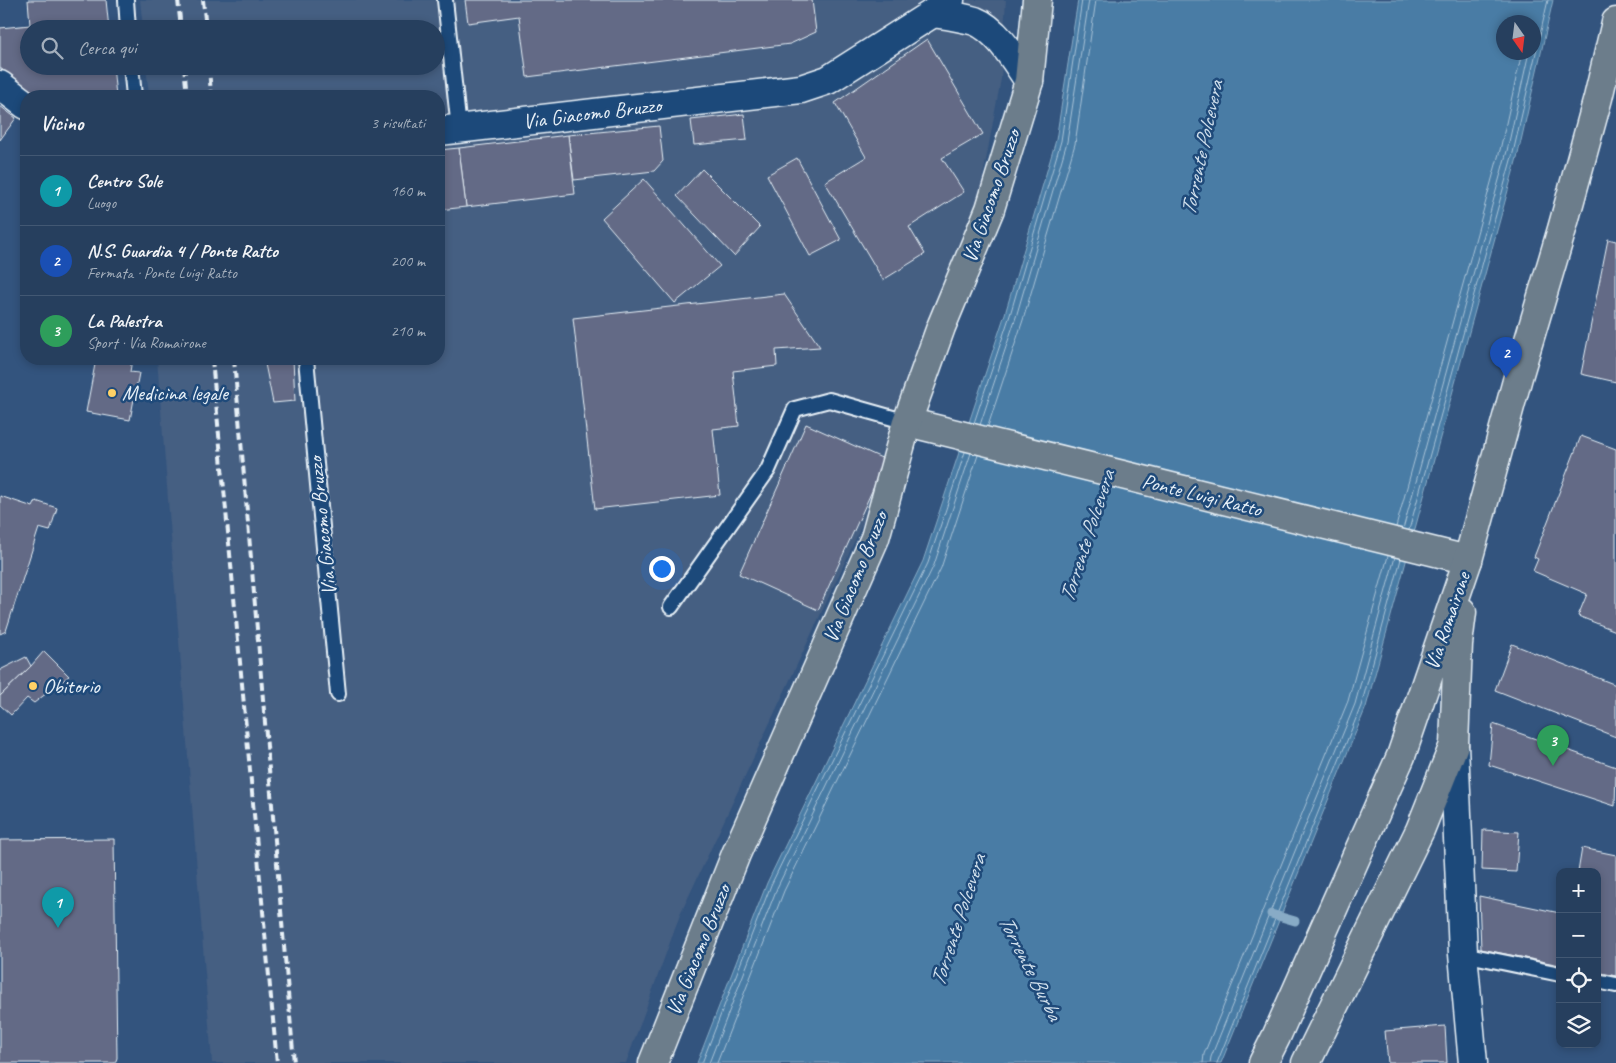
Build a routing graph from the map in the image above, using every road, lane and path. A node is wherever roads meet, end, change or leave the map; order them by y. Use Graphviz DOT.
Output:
graph roads {
  1 [pos="126,0"];
  2 [pos="445,0"];
  3 [pos="1037,0"];
  4 [pos="942,6"];
  5 [pos="127,20"];
  6 [pos="1616,22"];
  7 [pos="132,75"];
  8 [pos="1028,81"];
  9 [pos="0,85"];
  10 [pos="133,90"];
  11 [pos="20,100"];
  12 [pos="449,130"];
  13 [pos="307,365"];
  14 [pos="907,422"];
  15 [pos="1468,560"];
  16 [pos="671,607"];
  17 [pos="338,694"];
  18 [pos="1454,745"];
  19 [pos="1463,954"];
  20 [pos="1556,973"];
  21 [pos="1601,982"];
  22 [pos="1616,985"];
  23 [pos="653,1063"];
  24 [pos="1263,1063"];
  25 [pos="1306,1063"];
  26 [pos="1473,1063"];
  1 -- 5 [label="lane"];
  2 -- 12 [label="lane"];
  3 -- 8 [label="main road, Via Giacomo Bruzzo"];
  4 -- 8 [label="street, Via Giacomo Bruzzo"];
  4 -- 12 [label="street, Via Giacomo Bruzzo"];
  6 -- 15 [label="main road"];
  7 -- 10 [label="lane"];
  8 -- 14 [label="main road, Via Giacomo Bruzzo"];
  9 -- 11 [label="street"];
  13 -- 17 [label="lane, Via Giacomo Bruzzo"];
  14 -- 15 [label="main road, Ponte Luigi Ratto"];
  14 -- 16 [label="lane"];
  14 -- 23 [label="main road, Via Giacomo Bruzzo"];
  15 -- 18 [label="main road, Via Romairone"];
  15 -- 24 [label="main road, Via Romairone"];
  18 -- 19 [label="street"];
  18 -- 25 [label="main road, Via Romairone"];
  19 -- 20 [label="lane"];
  19 -- 26 [label="street"];
  21 -- 22 [label="lane"];
}
